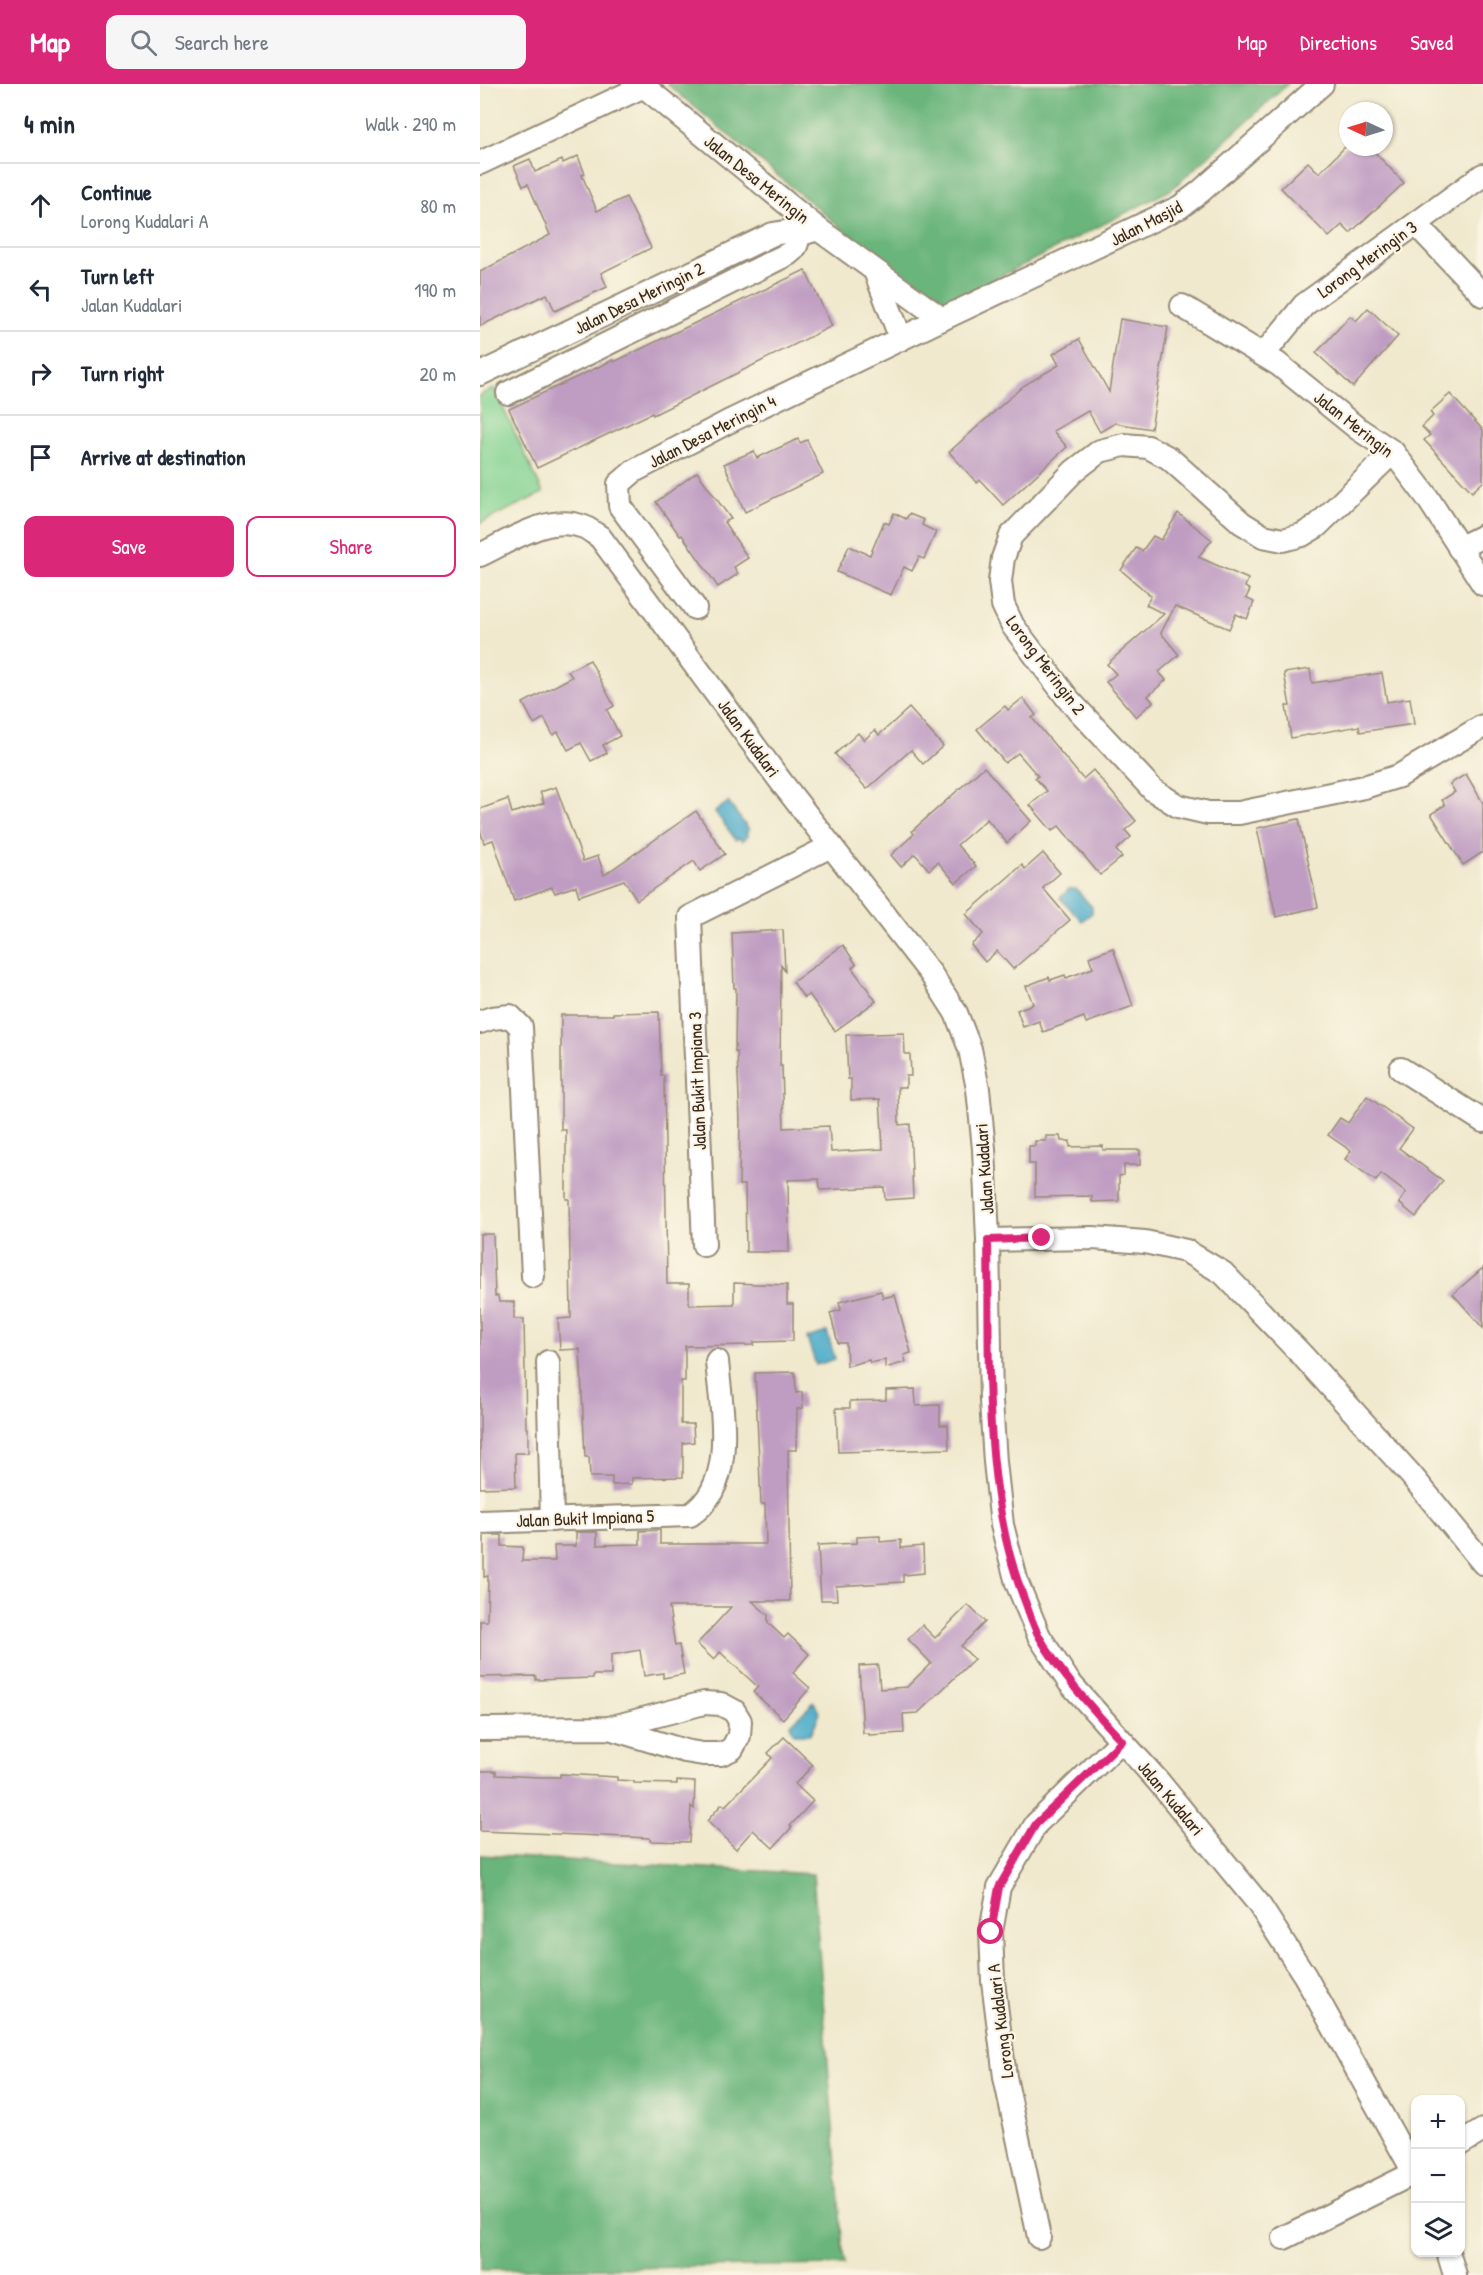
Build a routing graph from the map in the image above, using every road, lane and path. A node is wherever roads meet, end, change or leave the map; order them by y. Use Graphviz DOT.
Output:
graph roads {
  1 [pos="1322,84"];
  2 [pos="643,85"];
  3 [pos="480,163"];
  4 [pos="1483,175"];
  5 [pos="1416,224"];
  6 [pos="808,232"];
  7 [pos="875,272"];
  8 [pos="1483,295"];
  9 [pos="1182,306"];
  10 [pos="942,319"];
  11 [pos="901,339"];
  12 [pos="1263,355"];
  13 [pos="480,374"];
  14 [pos="508,393"];
  15 [pos="1393,452"];
  16 [pos="1483,536"];
  17 [pos="1460,548"];
  18 [pos="480,555"];
  19 [pos="1483,584"];
  20 [pos="695,608"];
  21 [pos="1483,726"];
  22 [pos="831,846"];
  23 [pos="480,1022"];
  24 [pos="1401,1069"];
  25 [pos="1483,1121"];
  26 [pos="988,1240"];
  27 [pos="704,1245"];
  28 [pos="532,1276"];
  29 [pos="717,1361"];
  30 [pos="548,1362"];
  31 [pos="552,1520"];
  32 [pos="480,1522"];
  33 [pos="1483,1563"];
  34 [pos="609,1728"];
  35 [pos="480,1729"];
  36 [pos="1122,1741"];
  37 [pos="1483,2130"];
  38 [pos="1465,2141"];
  39 [pos="1411,2167"];
  40 [pos="1411,2176"];
  41 [pos="1039,2237"];
  42 [pos="1284,2238"];
  43 [pos="1449,2257"];
  44 [pos="1455,2275"];
  1 -- 10 [label="street, Jalan Masjid"];
  2 -- 3 [label="street"];
  2 -- 6 [label="street, Jalan Desa Meringin"];
  4 -- 5 [label="street, Lorong Meringin 3"];
  5 -- 8 [label="street"];
  5 -- 12 [label="street, Lorong Meringin 3"];
  6 -- 7 [label="street, Jalan Desa Meringin"];
  6 -- 13 [label="street, Jalan Desa Meringin 2"];
  6 -- 14 [label="street, Jalan Desa Meringin 2"];
  7 -- 10 [label="street, Jalan Desa Meringin"];
  7 -- 11 [label="street"];
  9 -- 12 [label="street, Jalan Meringin"];
  10 -- 11 [label="street, Jalan Desa Meringin 4"];
  11 -- 20 [label="street, Jalan Desa Meringin 4"];
  12 -- 15 [label="street, Jalan Meringin"];
  15 -- 17 [label="street, Jalan Meringin"];
  15 -- 21 [label="street, Lorong Meringin 2"];
  16 -- 17 [label="street"];
  17 -- 19 [label="street, Jalan Meringin"];
  18 -- 22 [label="street, Jalan Kudalari"];
  22 -- 26 [label="street, Jalan Kudalari"];
  22 -- 27 [label="street, Jalan Bukit Impiana 3"];
  23 -- 28 [label="street"];
  24 -- 25 [label="street"];
  26 -- 33 [label="street"];
  26 -- 36 [label="street, Jalan Kudalari"];
  29 -- 31 [label="street, Jalan Bukit Impiana 5"];
  30 -- 31 [label="street"];
  31 -- 32 [label="street, Jalan Bukit Impiana 5"];
  34 -- 34 [label="street"];
  34 -- 35 [label="street"];
  36 -- 39 [label="street, Jalan Kudalari"];
  36 -- 41 [label="street, Lorong Kudalari A"];
  37 -- 38 [label="street"];
  40 -- 42 [label="street"];
  43 -- 44 [label="street"];
}
